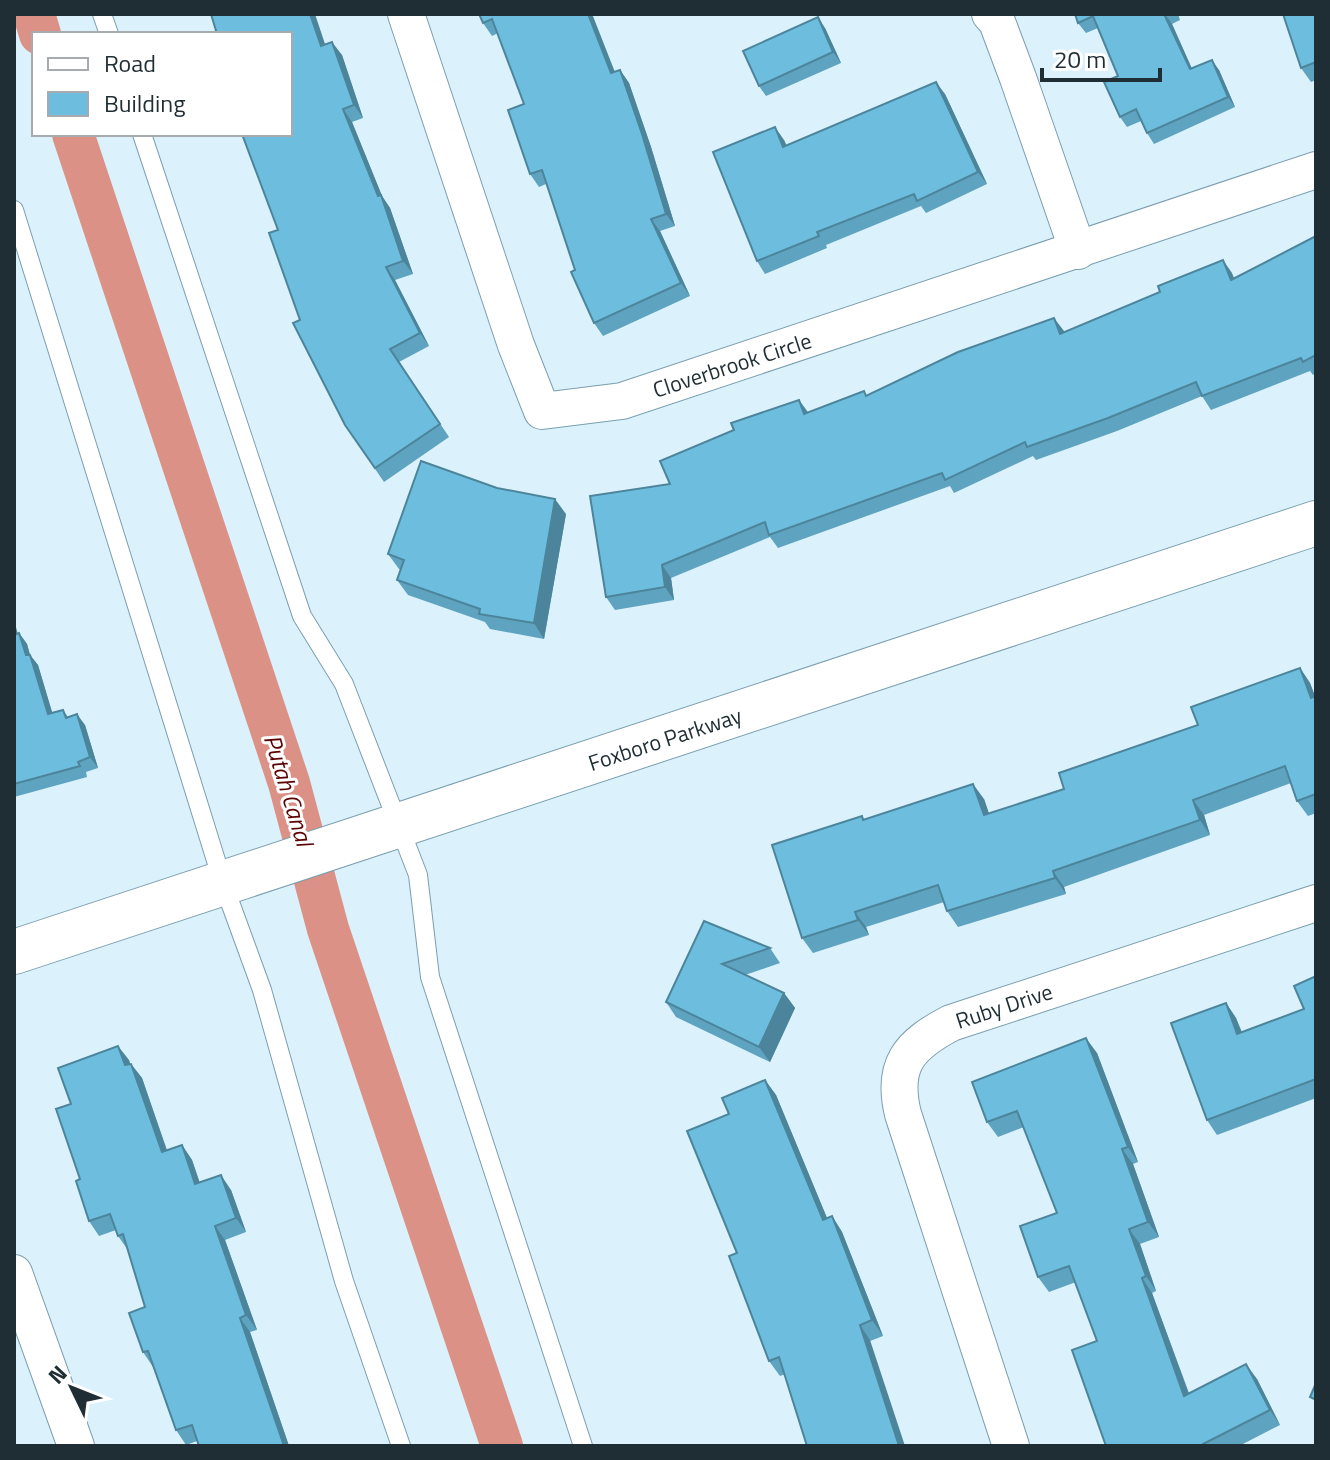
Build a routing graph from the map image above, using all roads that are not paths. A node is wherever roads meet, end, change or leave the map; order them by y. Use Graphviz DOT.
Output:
graph roads {
  1 [pos="406,14"];
  2 [pos="990,14"];
  3 [pos="143,136"];
  4 [pos="1316,170"];
  5 [pos="14,210"];
  6 [pos="1078,251"];
  7 [pos="1316,523"];
  8 [pos="399,827"];
  9 [pos="242,877"];
  10 [pos="1316,903"];
  11 [pos="14,952"];
  12 [pos="14,1273"];
  13 [pos="76,1446"];
  14 [pos="401,1446"];
  15 [pos="583,1446"];
  16 [pos="1011,1446"];
  1 -- 6 [label="street, Cloverbrook Circle"];
  2 -- 6 [label="street"];
  3 -- 8 [label="lane"];
  4 -- 6 [label="street, Cloverbrook Circle"];
  5 -- 9 [label="lane"];
  7 -- 8 [label="main road, Foxboro Parkway"];
  8 -- 9 [label="main road, Foxboro Parkway"];
  8 -- 15 [label="lane"];
  9 -- 11 [label="main road, Foxboro Parkway"];
  9 -- 14 [label="lane"];
  10 -- 16 [label="street, Ruby Drive"];
  12 -- 13 [label="street"];
}
